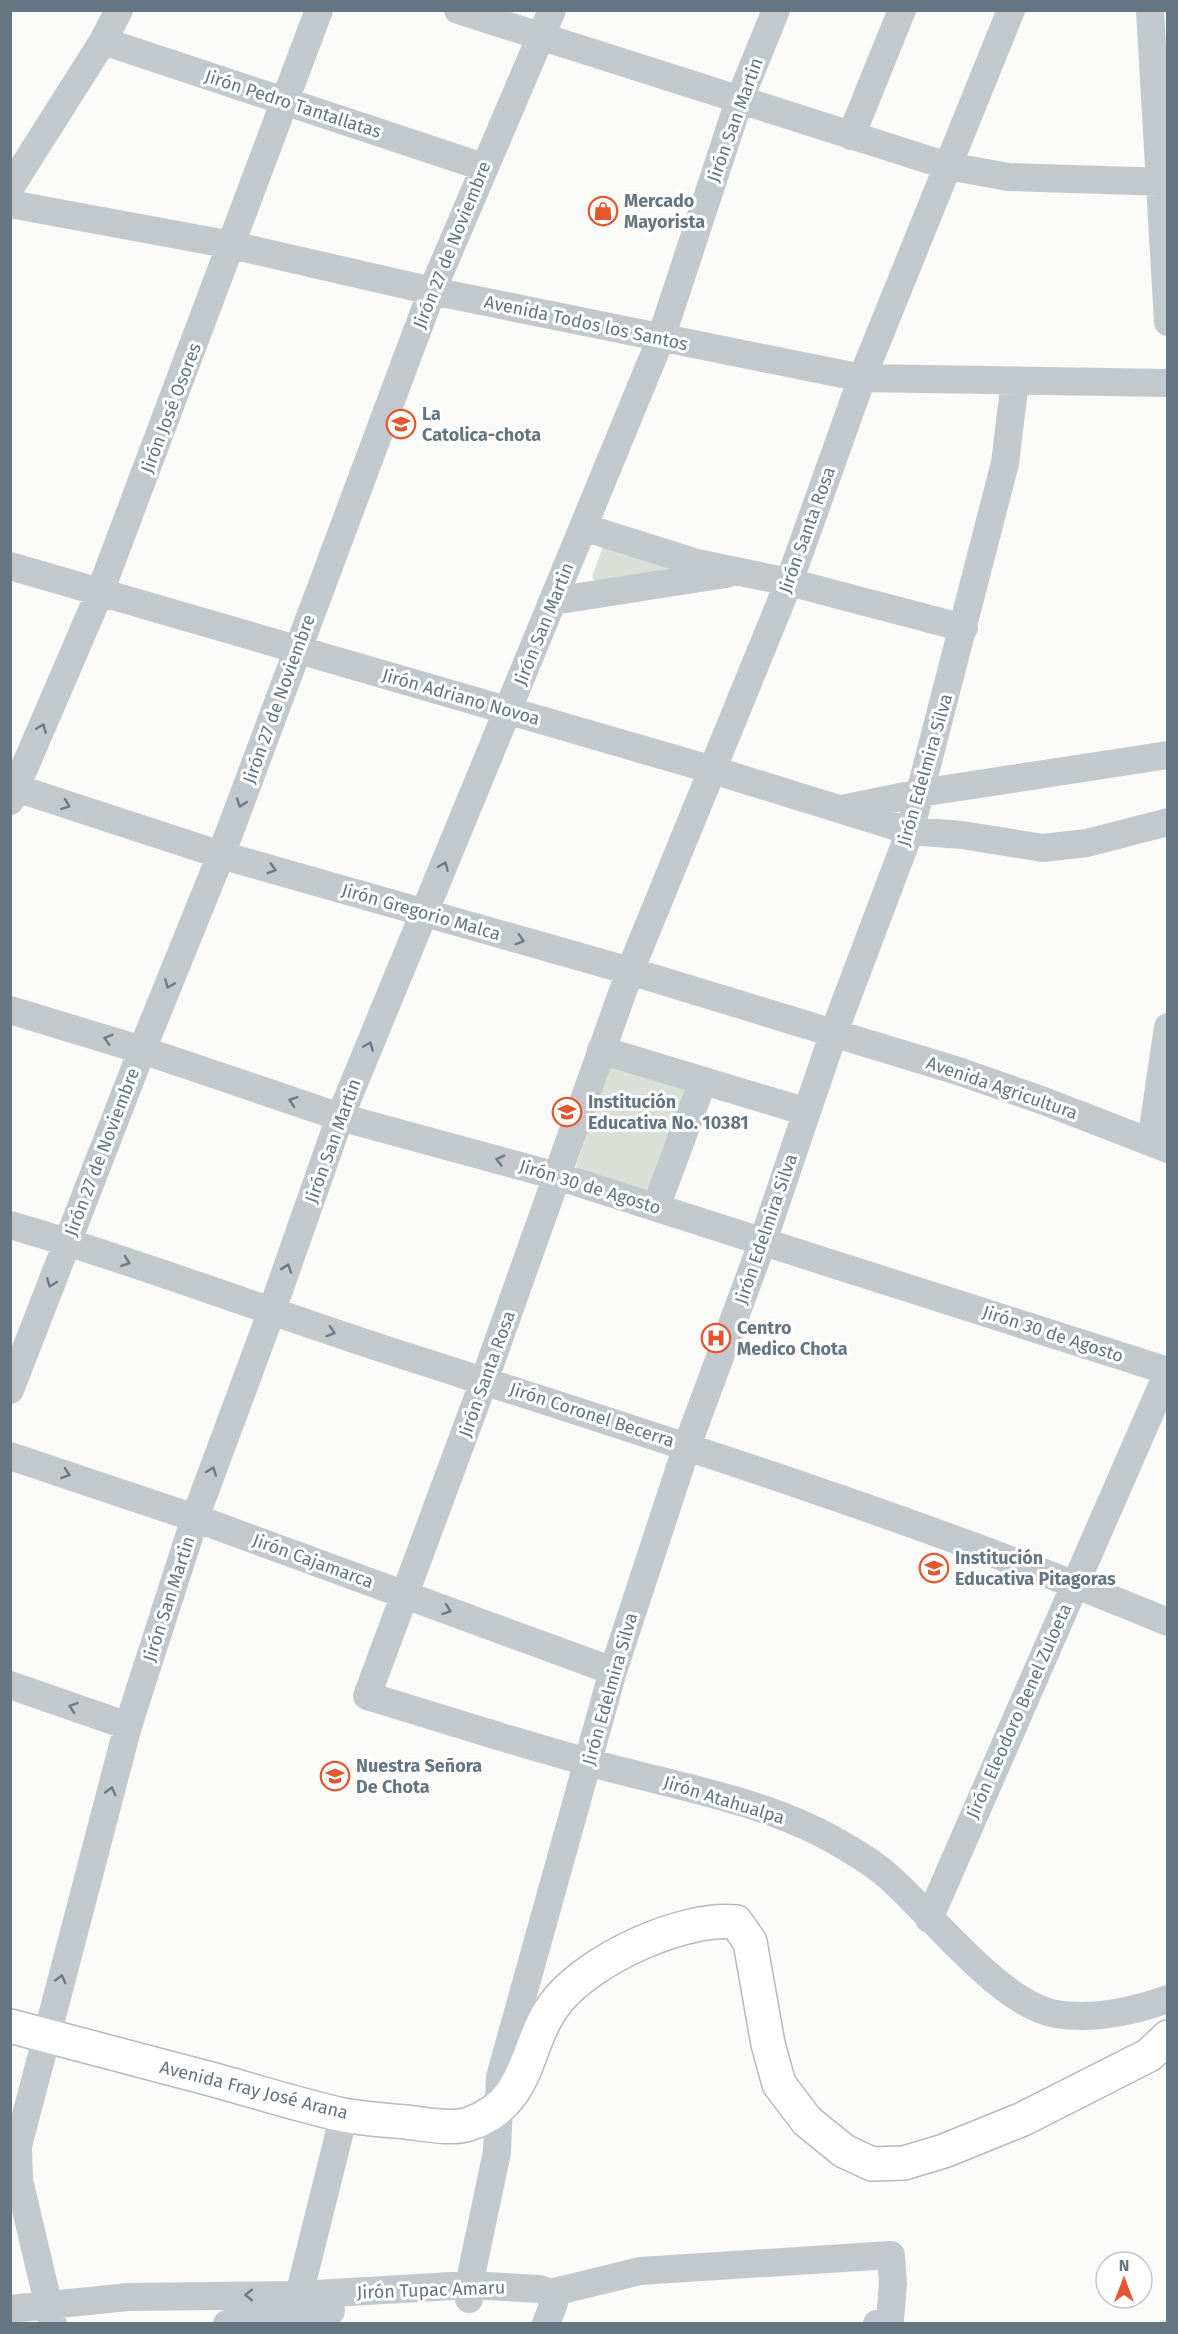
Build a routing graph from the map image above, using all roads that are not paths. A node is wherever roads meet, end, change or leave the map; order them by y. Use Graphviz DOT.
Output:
graph roads {
  1 [pos="118,10"];
  2 [pos="319,10"];
  3 [pos="458,10"];
  4 [pos="552,10"];
  5 [pos="776,10"];
  6 [pos="902,10"];
  7 [pos="1011,10"];
  8 [pos="1150,10"];
  9 [pos="541,36"];
  10 [pos="103,41"];
  11 [pos="285,101"];
  12 [pos="739,101"];
  13 [pos="852,136"];
  14 [pos="948,166"];
  15 [pos="483,167"];
  16 [pos="1163,182"];
  17 [pos="10,188"];
  18 [pos="10,204"];
  19 [pos="232,245"];
  20 [pos="432,291"];
  21 [pos="1167,322"];
  22 [pos="661,338"];
  23 [pos="862,378"];
  24 [pos="1015,381"];
  25 [pos="1167,383"];
  26 [pos="583,527"];
  27 [pos="10,566"];
  28 [pos="741,572"];
  29 [pos="789,582"];
  30 [pos="100,592"];
  31 [pos="553,601"];
  32 [pos="964,628"];
  33 [pos="298,650"];
  34 [pos="508,710"];
  35 [pos="1167,755"];
  36 [pos="713,770"];
  37 [pos="12,791"];
  38 [pos="920,793"];
  39 [pos="842,809"];
  40 [pos="1167,822"];
  41 [pos="910,831"];
  42 [pos="221,855"];
  43 [pos="425,912"];
  44 [pos="630,972"];
  45 [pos="10,1010"];
  46 [pos="1167,1026"];
  47 [pos="834,1032"];
  48 [pos="142,1050"];
  49 [pos="601,1050"];
  50 [pos="703,1081"];
  51 [pos="807,1112"];
  52 [pos="340,1117"];
  53 [pos="1159,1145"];
  54 [pos="557,1176"];
  55 [pos="657,1207"];
  56 [pos="10,1225"];
  57 [pos="67,1241"];
  58 [pos="763,1241"];
  59 [pos="272,1313"];
  60 [pos="1167,1371"];
  61 [pos="484,1381"];
  62 [pos="10,1390"];
  63 [pos="687,1446"];
  64 [pos="10,1456"];
  65 [pos="195,1518"];
  66 [pos="1075,1584"];
  67 [pos="406,1595"];
  68 [pos="1167,1622"];
  69 [pos="613,1671"];
  70 [pos="10,1685"];
  71 [pos="368,1696"];
  72 [pos="128,1726"];
  73 [pos="589,1762"];
  74 [pos="928,1919"];
  75 [pos="1167,2000"];
  76 [pos="10,2026"];
  77 [pos="45,2036"];
  78 [pos="1167,2037"];
  79 [pos="500,2110"];
  80 [pos="344,2115"];
  81 [pos="544,2291"];
  82 [pos="469,2292"];
  83 [pos="301,2304"];
  84 [pos="10,2309"];
  85 [pos="50,2314"];
  86 [pos="226,2324"];
  87 [pos="546,2324"];
  88 [pos="877,2324"];
  1 -- 10 [label="street"];
  2 -- 11 [label="street, Jirón José Osores"];
  3 -- 9 [label="street"];
  4 -- 9 [label="street, Jirón 27 de Noviembre"];
  5 -- 12 [label="street, Jirón San Martin"];
  6 -- 13 [label="street"];
  7 -- 14 [label="street, Jirón Santa Rosa"];
  8 -- 16 [label="street"];
  9 -- 12 [label="street"];
  9 -- 15 [label="street, Jirón 27 de Noviembre"];
  10 -- 11 [label="street, Jirón Pedro Tantallatas"];
  10 -- 17 [label="street"];
  11 -- 15 [label="street, Jirón Pedro Tantallatas"];
  11 -- 19 [label="street, Jirón José Osores"];
  12 -- 13 [label="street"];
  12 -- 22 [label="street, Jirón San Martin"];
  13 -- 14 [label="street"];
  14 -- 16 [label="street"];
  14 -- 23 [label="street, Jirón Santa Rosa"];
  15 -- 20 [label="street, Jirón 27 de Noviembre"];
  16 -- 21 [label="street"];
  18 -- 19 [label="street, Avenida Todos los Santos"];
  19 -- 20 [label="street, Avenida Todos los Santos"];
  19 -- 30 [label="street, Jirón José Osores"];
  20 -- 22 [label="street, Avenida Todos los Santos"];
  20 -- 33 [label="street, Jirón 27 de Noviembre"];
  22 -- 23 [label="street, Avenida Todos los Santos"];
  22 -- 26 [label="street, Jirón San Martin"];
  23 -- 24 [label="street, Avenida Todos los Santos"];
  23 -- 29 [label="street, Jirón Santa Rosa"];
  24 -- 25 [label="street, Avenida Todos los Santos"];
  24 -- 32 [label="street, Jirón Edelmira Silva"];
  26 -- 28 [label="street"];
  26 -- 31 [label="street, Jirón San Martin"];
  27 -- 30 [label="street, Jirón Adriano Novoa"];
  28 -- 29 [label="street"];
  28 -- 31 [label="street"];
  29 -- 32 [label="street"];
  29 -- 36 [label="street, Jirón Santa Rosa"];
  30 -- 33 [label="street, Jirón Adriano Novoa"];
  37 -- 30 [label="street, Jirón José Osores, one-way"];
  31 -- 34 [label="street, Jirón San Martin"];
  32 -- 38 [label="street, Jirón Edelmira Silva"];
  33 -- 34 [label="street, Jirón Adriano Novoa"];
  33 -- 42 [label="street, Jirón 27 de Noviembre, one-way"];
  34 -- 36 [label="street, Jirón Adriano Novoa"];
  43 -- 34 [label="street, Jirón San Martin, one-way"];
  35 -- 38 [label="street"];
  36 -- 39 [label="street, Jirón Adriano Novoa"];
  36 -- 44 [label="street, Jirón Santa Rosa"];
  37 -- 42 [label="street, Jirón Gregorio Malca, one-way"];
  38 -- 39 [label="street"];
  38 -- 41 [label="street, Jirón Edelmira Silva"];
  39 -- 41 [label="street, Jirón Adriano Novoa"];
  40 -- 41 [label="street, Jirón Adriano Novoa"];
  41 -- 47 [label="street, Jirón Edelmira Silva"];
  42 -- 43 [label="street, Jirón Gregorio Malca, one-way"];
  42 -- 48 [label="street, Jirón 27 de Noviembre, one-way"];
  43 -- 44 [label="street, Jirón Gregorio Malca, one-way"];
  52 -- 43 [label="street, Jirón San Martin, one-way"];
  44 -- 47 [label="street, Jirón Gregorio Malca"];
  44 -- 49 [label="street, Jirón Santa Rosa"];
  48 -- 45 [label="street, Jirón 30 de Agosto, one-way"];
  46 -- 53 [label="street"];
  47 -- 51 [label="street, Jirón Edelmira Silva"];
  47 -- 53 [label="street, Avenida Agricultura"];
  52 -- 48 [label="street, Jirón 30 de Agosto, one-way"];
  48 -- 57 [label="street, Jirón 27 de Noviembre"];
  49 -- 50 [label="street"];
  49 -- 54 [label="street, Jirón Santa Rosa"];
  50 -- 51 [label="street"];
  50 -- 55 [label="street"];
  51 -- 58 [label="street, Jirón Edelmira Silva"];
  54 -- 52 [label="street, Jirón 30 de Agosto, one-way"];
  59 -- 52 [label="street, Jirón San Martin, one-way"];
  54 -- 55 [label="street, Jirón 30 de Agosto"];
  54 -- 61 [label="street, Jirón Santa Rosa"];
  55 -- 58 [label="street, Jirón 30 de Agosto"];
  56 -- 57 [label="street, Jirón Coronel Becerra"];
  57 -- 59 [label="street, Jirón Coronel Becerra, one-way"];
  57 -- 62 [label="street, Jirón 27 de Noviembre, one-way"];
  58 -- 60 [label="street, Jirón 30 de Agosto"];
  58 -- 63 [label="street, Jirón Edelmira Silva"];
  59 -- 61 [label="street, Jirón Coronel Becerra, one-way"];
  65 -- 59 [label="street, Jirón San Martin, one-way"];
  60 -- 66 [label="street, Jirón Eleodoro Benel Zuloeta"];
  61 -- 63 [label="street, Jirón Coronel Becerra"];
  61 -- 67 [label="street, Jirón Santa Rosa"];
  63 -- 66 [label="street, Jirón Coronel Becerra"];
  63 -- 69 [label="street, Jirón Edelmira Silva"];
  64 -- 65 [label="street, Jirón Cajamarca, one-way"];
  65 -- 67 [label="street, Jirón Cajamarca"];
  65 -- 72 [label="street, Jirón San Martin"];
  66 -- 68 [label="street, Jirón Coronel Becerra"];
  66 -- 74 [label="street, Jirón Eleodoro Benel Zuloeta"];
  67 -- 69 [label="street, Jirón Cajamarca, one-way"];
  67 -- 71 [label="street, Jirón Santa Rosa"];
  69 -- 73 [label="street, Jirón Edelmira Silva"];
  72 -- 70 [label="street, one-way"];
  71 -- 73 [label="street, Jirón Atahualpa"];
  77 -- 72 [label="street, Jirón San Martin, one-way"];
  73 -- 74 [label="street, Jirón Atahualpa"];
  73 -- 79 [label="street, Jirón Edelmira Silva"];
  74 -- 75 [label="street, Jirón Atahualpa"];
  76 -- 77 [label="main road, Avenida Fray José Arana"];
  77 -- 80 [label="main road, Avenida Fray José Arana"];
  77 -- 85 [label="street, Jirón San Martin"];
  78 -- 79 [label="main road"];
  79 -- 80 [label="main road, Avenida Fray José Arana"];
  79 -- 82 [label="street, Jirón Edelmira Silva"];
  80 -- 83 [label="street"];
  81 -- 82 [label="street, Jirón Tupac Amaru"];
  81 -- 87 [label="street"];
  81 -- 88 [label="street, Jirón Tupac Amaru"];
  82 -- 83 [label="street, Jirón Tupac Amaru"];
  83 -- 85 [label="street, Jirón Tupac Amaru, one-way"];
  83 -- 86 [label="street, Jirón Tupac Amaru"];
  84 -- 85 [label="street, Jirón Tupac Amaru"];
}
